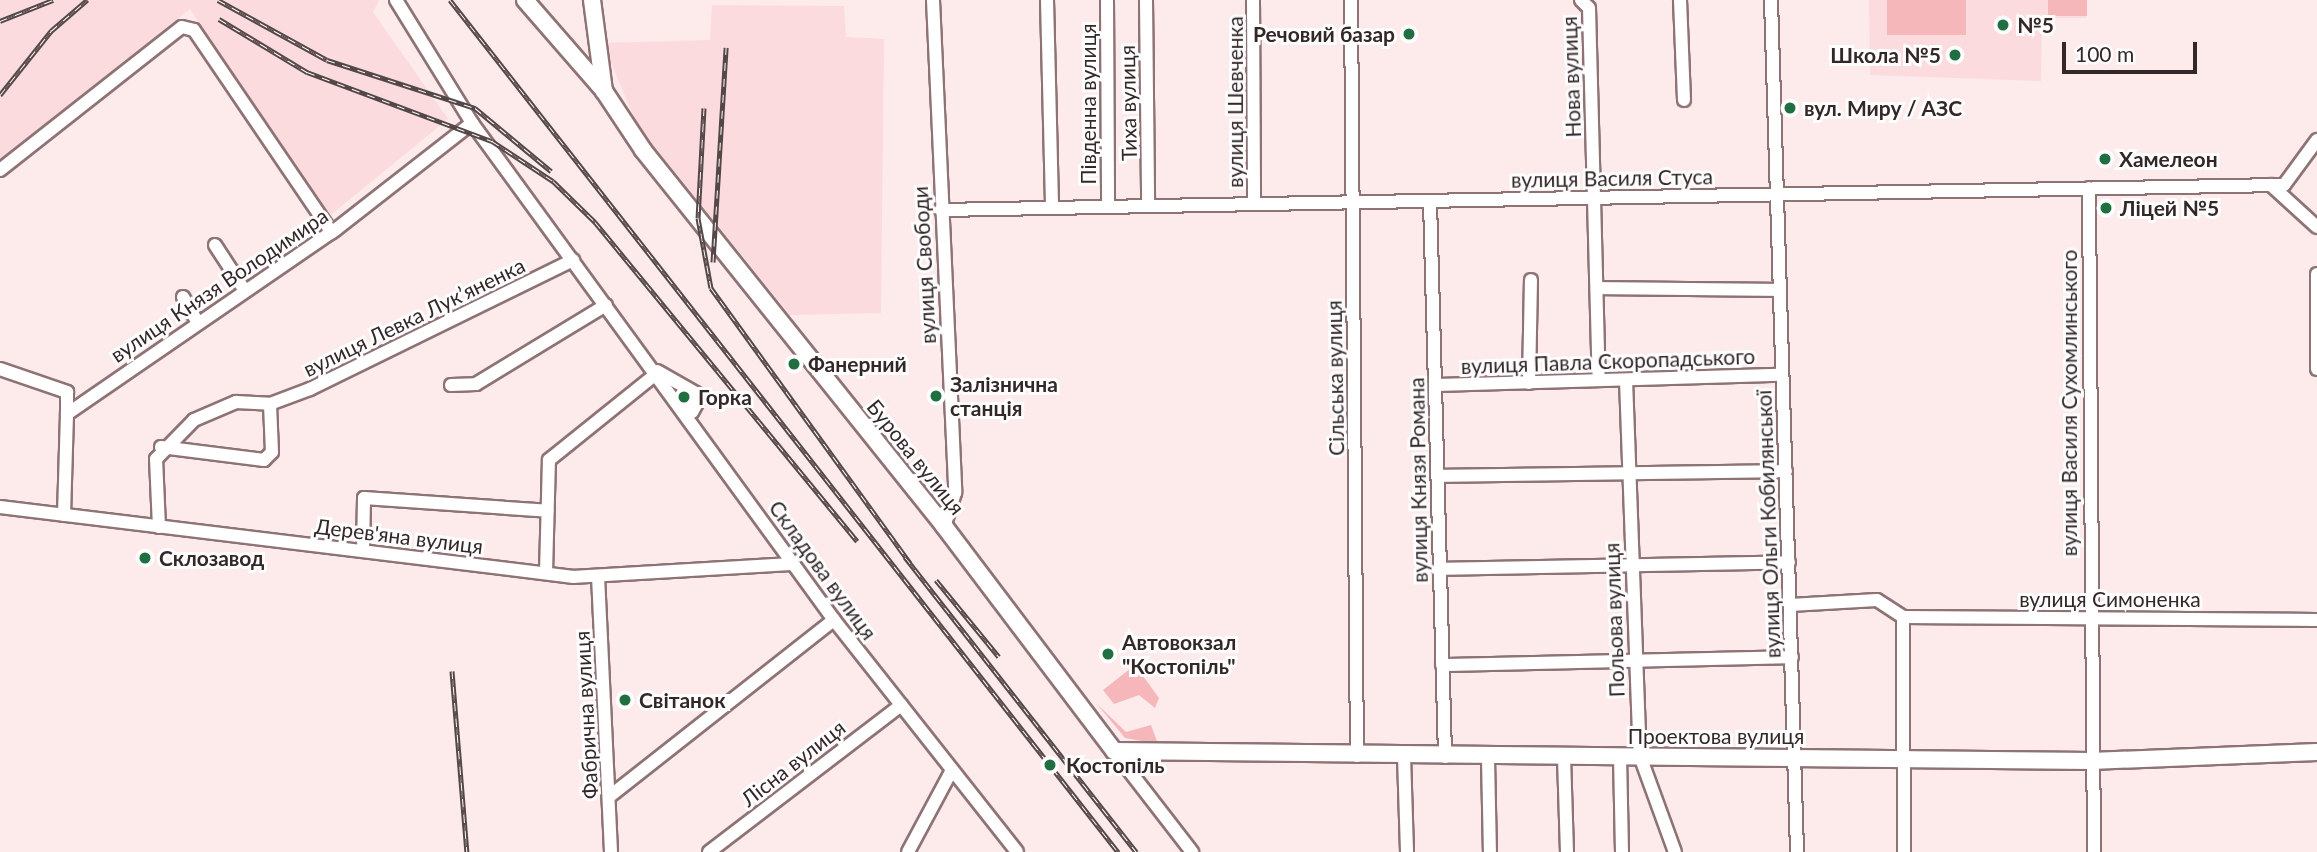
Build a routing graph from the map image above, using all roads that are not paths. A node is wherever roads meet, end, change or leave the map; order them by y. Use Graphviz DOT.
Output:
graph roads {
  1 [pos="396,0"];
  2 [pos="525,0"];
  3 [pos="592,0"];
  4 [pos="933,0"];
  5 [pos="1047,0"];
  6 [pos="1107,0"];
  7 [pos="1146,0"];
  8 [pos="1253,0"];
  9 [pos="1351,0"];
  10 [pos="1680,0"];
  11 [pos="1771,0"];
  12 [pos="1586,3"];
  13 [pos="589,55"];
  14 [pos="1684,100"];
  15 [pos="472,123"];
  16 [pos="2317,140"];
  17 [pos="0,170"];
  18 [pos="2278,185"];
  19 [pos="2089,188"];
  20 [pos="1776,194"];
  21 [pos="1594,198"];
  22 [pos="1430,201"];
  23 [pos="1351,203"];
  24 [pos="1254,204"];
  25 [pos="1148,206"];
  26 [pos="1108,207"];
  27 [pos="1052,208"];
  28 [pos="941,210"];
  29 [pos="2317,227"];
  30 [pos="331,233"];
  31 [pos="215,245"];
  32 [pos="573,260"];
  33 [pos="2317,274"];
  34 [pos="1531,280"];
  35 [pos="1597,288"];
  36 [pos="1779,290"];
  37 [pos="245,292"];
  38 [pos="183,297"];
  39 [pos="606,305"];
  40 [pos="198,323"];
  41 [pos="0,369"];
  42 [pos="2317,369"];
  43 [pos="654,371"];
  44 [pos="1782,375"];
  45 [pos="1599,380"];
  46 [pos="1626,380"];
  47 [pos="1529,383"];
  48 [pos="451,385"];
  49 [pos="1435,385"];
  50 [pos="676,401"];
  51 [pos="270,404"];
  52 [pos="66,414"];
  53 [pos="161,447"];
  54 [pos="1786,471"];
  55 [pos="1628,473"];
  56 [pos="1437,475"];
  57 [pos="0,508"];
  58 [pos="548,511"];
  59 [pos="64,515"];
  60 [pos="944,526"];
  61 [pos="159,527"];
  62 [pos="363,551"];
  63 [pos="1789,562"];
  64 [pos="794,564"];
  65 [pos="1630,565"];
  66 [pos="1439,569"];
  67 [pos="546,573"];
  68 [pos="598,576"];
  69 [pos="1790,605"];
  70 [pos="1902,617"];
  71 [pos="2088,618"];
  72 [pos="834,620"];
  73 [pos="2317,620"];
  74 [pos="1792,657"];
  75 [pos="1633,661"];
  76 [pos="1441,666"];
  77 [pos="901,705"];
  78 [pos="1114,751"];
  79 [pos="2317,752"];
  80 [pos="1357,756"];
  81 [pos="1404,756"];
  82 [pos="1640,756"];
  83 [pos="1445,757"];
  84 [pos="1564,757"];
  85 [pos="1620,757"];
  86 [pos="1797,757"];
  87 [pos="1902,758"];
  88 [pos="1488,759"];
  89 [pos="2091,761"];
  90 [pos="952,770"];
  91 [pos="610,796"];
  92 [pos="611,852"];
  93 [pos="709,852"];
  94 [pos="908,852"];
  95 [pos="1017,852"];
  96 [pos="1192,852"];
  97 [pos="1407,852"];
  98 [pos="1490,852"];
  99 [pos="1567,852"];
  100 [pos="1622,852"];
  101 [pos="1675,852"];
  102 [pos="1797,852"];
  103 [pos="1904,852"];
  104 [pos="2094,852"];
  1 -- 15 [label="street, Складова вулиця"];
  2 -- 13 [label="main road"];
  3 -- 13 [label="main road"];
  4 -- 28 [label="street, вулиця Свободи"];
  5 -- 27 [label="street"];
  6 -- 26 [label="street, Південна вулиця"];
  7 -- 25 [label="street, Тиха вулиця"];
  8 -- 24 [label="street, вулиця Шевченка"];
  9 -- 23 [label="street, Сільська вулиця"];
  10 -- 14 [label="street"];
  11 -- 20 [label="street, вулиця Ольги Кобилянської"];
  12 -- 21 [label="street, Нова вулиця"];
  13 -- 60 [label="main road, Бурова вулиця"];
  15 -- 30 [label="street, вулиця Князя Володимира"];
  15 -- 32 [label="street, Складова вулиця"];
  16 -- 18 [label="street"];
  17 -- 30 [label="street"];
  18 -- 19 [label="street, вулиця Василя Стуса"];
  18 -- 29 [label="street"];
  19 -- 20 [label="street, вулиця Василя Стуса"];
  19 -- 71 [label="street, вулиця Василя Сухомлинського"];
  20 -- 21 [label="street, вулиця Василя Стуса"];
  20 -- 36 [label="street, вулиця Ольги Кобилянської"];
  21 -- 22 [label="street, вулиця Василя Стуса"];
  21 -- 35 [label="street"];
  22 -- 23 [label="street, вулиця Василя Стуса"];
  22 -- 49 [label="street, вулиця Князя Романа"];
  23 -- 24 [label="street, вулиця Василя Стуса"];
  23 -- 80 [label="street, Сільська вулиця"];
  24 -- 25 [label="street, вулиця Василя Стуса"];
  25 -- 26 [label="street, вулиця Василя Стуса"];
  26 -- 27 [label="street, вулиця Василя Стуса"];
  27 -- 28 [label="street, вулиця Василя Стуса"];
  28 -- 60 [label="street, вулиця Свободи"];
  30 -- 37 [label="street, вулиця Князя Володимира"];
  31 -- 37 [label="street"];
  32 -- 39 [label="street, Складова вулиця"];
  32 -- 51 [label="street, вулиця Левка Лукʼяненка"];
  33 -- 42 [label="street"];
  34 -- 47 [label="street"];
  35 -- 36 [label="street"];
  35 -- 45 [label="street"];
  36 -- 44 [label="street, вулиця Ольги Кобилянської"];
  37 -- 40 [label="street, вулиця Князя Володимира"];
  38 -- 40 [label="street"];
  39 -- 43 [label="street, Складова вулиця"];
  39 -- 48 [label="street"];
  40 -- 52 [label="street, вулиця Князя Володимира"];
  41 -- 52 [label="street"];
  43 -- 50 [label="street, Складова вулиця"];
  43 -- 50 [label="street"];
  43 -- 58 [label="street"];
  44 -- 46 [label="street, вулиця Павла Скоропадського"];
  44 -- 54 [label="street, вулиця Ольги Кобилянської"];
  45 -- 46 [label="street, вулиця Павла Скоропадського"];
  45 -- 47 [label="street, вулиця Павла Скоропадського"];
  46 -- 55 [label="street, Польова вулиця"];
  47 -- 49 [label="street, вулиця Павла Скоропадського"];
  49 -- 56 [label="street, вулиця Князя Романа"];
  50 -- 64 [label="street, Складова вулиця"];
  51 -- 53 [label="street"];
  51 -- 53 [label="street"];
  52 -- 59 [label="street"];
  53 -- 61 [label="street"];
  54 -- 55 [label="street"];
  54 -- 63 [label="street, вулиця Ольги Кобилянської"];
  55 -- 56 [label="street"];
  55 -- 65 [label="street, Польова вулиця"];
  56 -- 66 [label="street, вулиця Князя Романа"];
  57 -- 59 [label="street, Дерев'яна вулиця"];
  58 -- 62 [label="street"];
  58 -- 67 [label="street"];
  59 -- 61 [label="street, Дерев'яна вулиця"];
  60 -- 78 [label="main road, Бурова вулиця"];
  61 -- 62 [label="street, Дерев'яна вулиця"];
  62 -- 67 [label="street, Дерев'яна вулиця"];
  63 -- 65 [label="street"];
  63 -- 69 [label="street, вулиця Ольги Кобилянської"];
  64 -- 68 [label="street, Дерев'яна вулиця"];
  64 -- 72 [label="street, Складова вулиця"];
  65 -- 66 [label="street"];
  65 -- 75 [label="street, Польова вулиця"];
  66 -- 76 [label="street, вулиця Князя Романа"];
  67 -- 68 [label="street, Дерев'яна вулиця"];
  68 -- 91 [label="street, Фабрична вулиця"];
  69 -- 70 [label="street, вулиця Симоненка"];
  69 -- 74 [label="street, вулиця Ольги Кобилянської"];
  70 -- 71 [label="street, вулиця Симоненка"];
  70 -- 87 [label="street"];
  71 -- 73 [label="street, вулиця Симоненка"];
  71 -- 89 [label="street, вулиця Василя Сухомлинського"];
  72 -- 77 [label="street, Складова вулиця"];
  72 -- 91 [label="street"];
  74 -- 75 [label="street"];
  74 -- 86 [label="street, вулиця Ольги Кобилянської"];
  75 -- 76 [label="street"];
  75 -- 82 [label="street, Польова вулиця"];
  76 -- 83 [label="street, вулиця Князя Романа"];
  77 -- 90 [label="street, Складова вулиця"];
  77 -- 93 [label="street, Лісна вулиця"];
  78 -- 80 [label="main road, Проектова вулиця"];
  78 -- 96 [label="street, Бурова вулиця"];
  79 -- 89 [label="main road, Проектова вулиця"];
  80 -- 81 [label="main road, Проектова вулиця"];
  81 -- 83 [label="main road, Проектова вулиця"];
  81 -- 97 [label="street"];
  82 -- 85 [label="main road, Проектова вулиця"];
  82 -- 86 [label="main road, Проектова вулиця"];
  82 -- 101 [label="street, Польова вулиця"];
  83 -- 88 [label="main road, Проектова вулиця"];
  84 -- 85 [label="main road, Проектова вулиця"];
  84 -- 88 [label="main road, Проектова вулиця"];
  84 -- 99 [label="street"];
  85 -- 100 [label="street"];
  86 -- 87 [label="main road, Проектова вулиця"];
  86 -- 102 [label="street, вулиця Ольги Кобилянської"];
  87 -- 89 [label="main road, Проектова вулиця"];
  87 -- 103 [label="street"];
  88 -- 98 [label="street"];
  89 -- 104 [label="street, вулиця Василя Сухомлинського"];
  90 -- 94 [label="street"];
  90 -- 95 [label="street, Складова вулиця"];
  91 -- 92 [label="street, Фабрична вулиця"];
}
